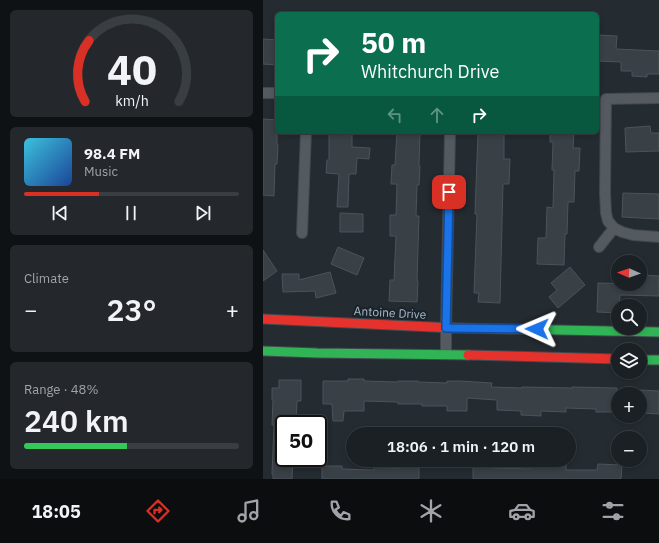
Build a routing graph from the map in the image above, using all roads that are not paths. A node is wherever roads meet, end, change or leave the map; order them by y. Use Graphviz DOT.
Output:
graph roads {
  1 [pos="263,93"];
  2 [pos="275,93"];
  3 [pos="659,98"];
  4 [pos="306,134"];
  5 [pos="450,134"];
  6 [pos="613,228"];
  7 [pos="302,233"];
  8 [pos="659,237"];
  9 [pos="599,247"];
  10 [pos="263,319"];
  11 [pos="446,328"];
  12 [pos="659,332"];
  13 [pos="263,351"];
  14 [pos="446,354"];
  15 [pos="611,359"];
  16 [pos="647,360"];
  17 [pos="659,360"];
  1 -- 2 [label="street"];
  3 -- 6 [label="street"];
  4 -- 7 [label="street"];
  5 -- 11 [label="street"];
  6 -- 8 [label="street"];
  6 -- 9 [label="street"];
  10 -- 11 [label="main road, Antoine Drive"];
  11 -- 12 [label="main road, Antoine Drive"];
  11 -- 14 [label="street"];
  13 -- 14 [label="main road"];
  14 -- 15 [label="main road"];
  16 -- 17 [label="main road"];
}
